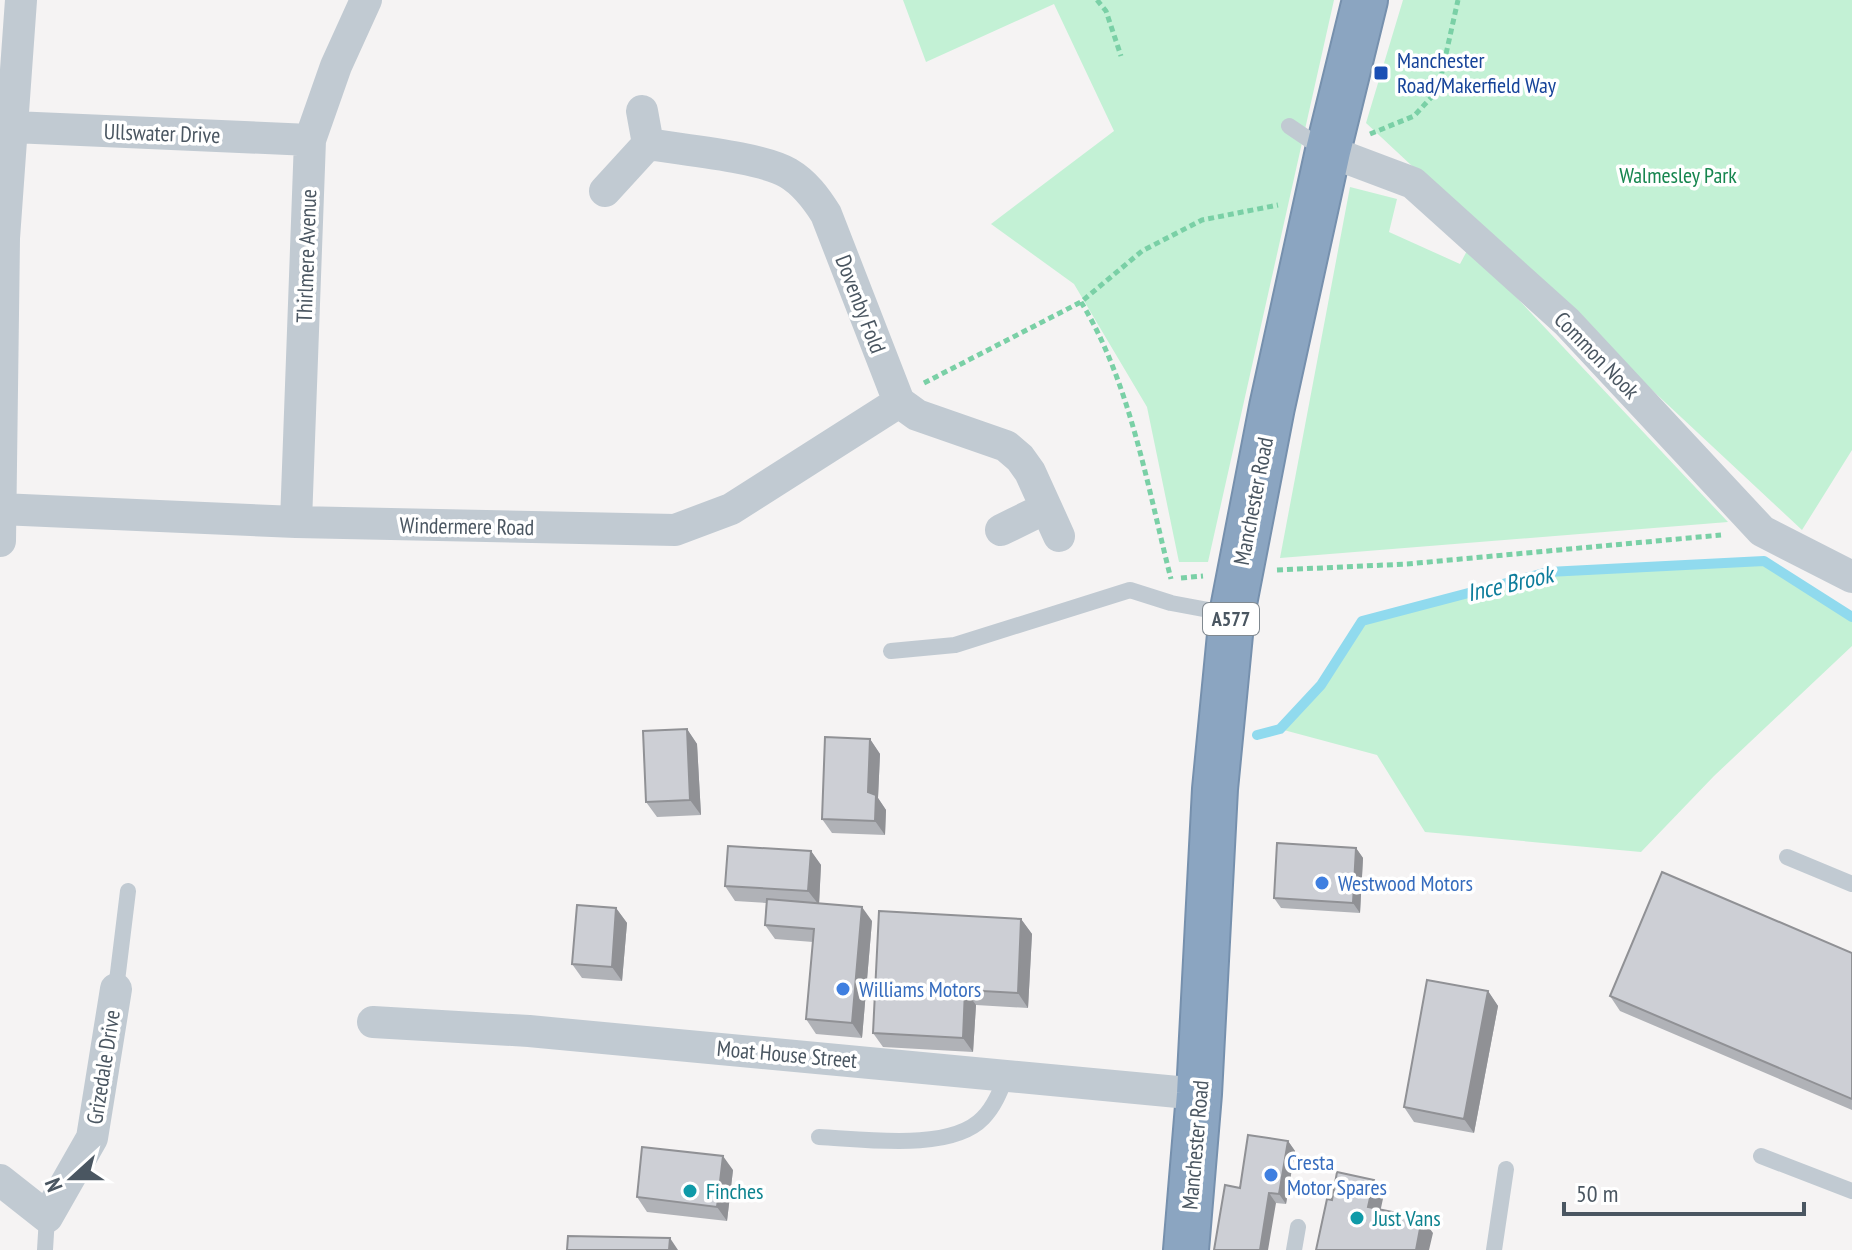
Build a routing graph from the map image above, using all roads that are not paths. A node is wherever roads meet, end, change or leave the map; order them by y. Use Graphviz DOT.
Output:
graph roads {
  1 [pos="21,0"];
  2 [pos="366,0"];
  3 [pos="1365,0"];
  4 [pos="642,111"];
  5 [pos="1289,126"];
  6 [pos="13,127"];
  7 [pos="310,140"];
  8 [pos="648,144"];
  9 [pos="1328,151"];
  10 [pos="605,191"];
  11 [pos="2,238"];
  12 [pos="898,399"];
  13 [pos="1,509"];
  14 [pos="296,522"];
  15 [pos="1001,530"];
  16 [pos="0,541"];
  17 [pos="1852,577"];
  18 [pos="1232,614"];
  19 [pos="891,651"];
  20 [pos="1787,857"];
  21 [pos="1852,884"];
  22 [pos="128,891"];
  23 [pos="116,989"];
  24 [pos="373,1022"];
  25 [pos="1007,1074"];
  26 [pos="1199,1094"];
  27 [pos="819,1137"];
  28 [pos="1761,1156"];
  29 [pos="1506,1169"];
  30 [pos="0,1180"];
  31 [pos="1852,1191"];
  32 [pos="47,1217"];
  33 [pos="1298,1227"];
  34 [pos="45,1250"];
  35 [pos="1186,1250"];
  36 [pos="1294,1250"];
  37 [pos="1494,1250"];
  1 -- 6 [label="street"];
  2 -- 7 [label="street, Thirlmere Avenue"];
  3 -- 9 [label="highway, Manchester Road / A577"];
  4 -- 8 [label="street"];
  5 -- 9 [label="lane"];
  6 -- 7 [label="street, Ullswater Drive"];
  6 -- 11 [label="street"];
  7 -- 14 [label="street, Thirlmere Avenue"];
  8 -- 10 [label="street"];
  8 -- 12 [label="street, Dovenby Fold"];
  9 -- 17 [label="street, Common Nook"];
  9 -- 18 [label="highway, Manchester Road / A577"];
  11 -- 13 [label="street"];
  12 -- 14 [label="street, Windermere Road"];
  12 -- 15 [label="street"];
  13 -- 14 [label="street, Windermere Road"];
  13 -- 16 [label="street"];
  18 -- 19 [label="lane"];
  18 -- 26 [label="highway, Manchester Road / A577"];
  20 -- 21 [label="lane"];
  22 -- 23 [label="lane"];
  23 -- 32 [label="street, Grizedale Drive"];
  24 -- 25 [label="street, Moat House Street"];
  25 -- 26 [label="street, Moat House Street"];
  25 -- 27 [label="lane"];
  26 -- 35 [label="highway, Manchester Road / A577"];
  28 -- 31 [label="lane"];
  29 -- 37 [label="lane"];
  30 -- 32 [label="street"];
  32 -- 34 [label="lane"];
  33 -- 36 [label="lane"];
}
